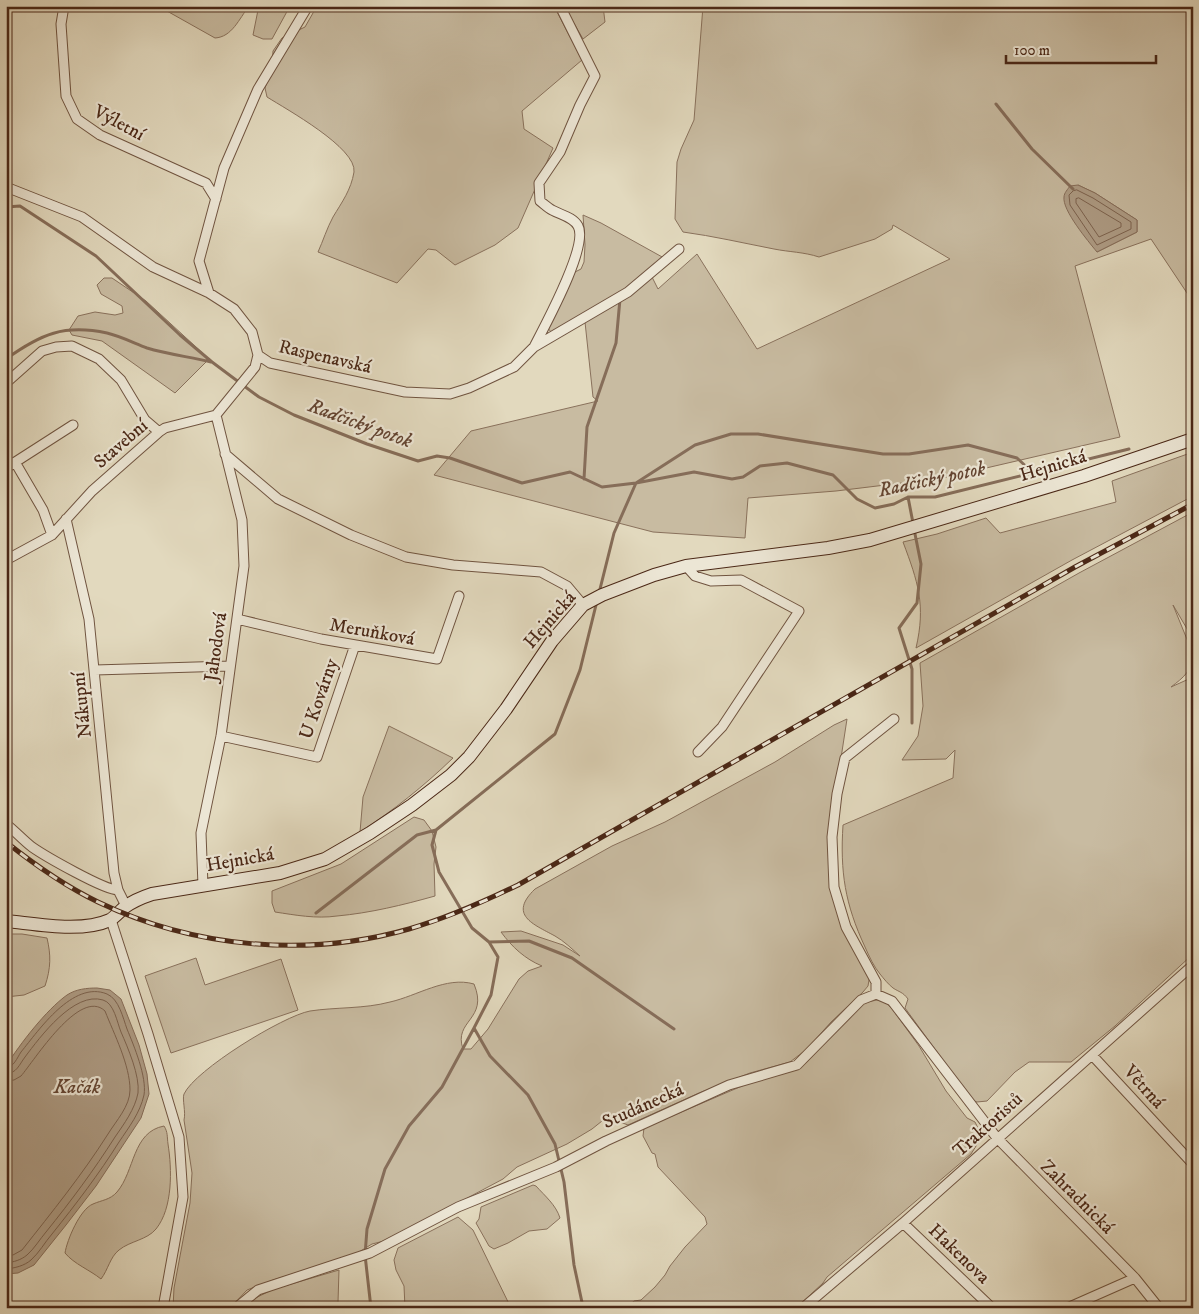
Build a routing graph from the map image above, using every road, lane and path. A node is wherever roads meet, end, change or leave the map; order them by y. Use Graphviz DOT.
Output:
graph roads {
  1 [pos="64,6"];
  2 [pos="308,6"];
  3 [pos="560,6"];
  4 [pos="6,187"];
  5 [pos="216,199"];
  6 [pos="679,249"];
  7 [pos="209,293"];
  8 [pos="534,347"];
  9 [pos="258,354"];
  10 [pos="6,383"];
  11 [pos="216,414"];
  12 [pos="73,425"];
  13 [pos="159,432"];
  14 [pos="1193,439"];
  15 [pos="225,454"];
  16 [pos="15,462"];
  17 [pos="6,468"];
  18 [pos="66,519"];
  19 [pos="52,535"];
  20 [pos="6,560"];
  21 [pos="686,566"];
  22 [pos="459,596"];
  23 [pos="583,605"];
  24 [pos="237,619"];
  25 [pos="355,645"];
  26 [pos="229,666"];
  27 [pos="95,670"];
  28 [pos="894,719"];
  29 [pos="221,736"];
  30 [pos="698,752"];
  31 [pos="6,824"];
  32 [pos="203,886"];
  33 [pos="118,890"];
  34 [pos="126,906"];
  35 [pos="110,920"];
  36 [pos="6,921"];
  37 [pos="1193,965"];
  38 [pos="876,994"];
  39 [pos="1092,1055"];
  40 [pos="996,1138"];
  41 [pos="1193,1164"];
  42 [pos="903,1223"];
  43 [pos="1135,1278"];
  44 [pos="163,1308"];
  45 [pos="236,1308"];
  46 [pos="803,1308"];
  47 [pos="992,1308"];
  48 [pos="1066,1308"];
  49 [pos="1159,1308"];
  1 -- 5 [label="street, Výletní"];
  2 -- 5 [label="street"];
  3 -- 8 [label="street, Raspenavská"];
  4 -- 7 [label="street, Raspenavská"];
  5 -- 7 [label="street"];
  6 -- 8 [label="street, Raspenavská"];
  7 -- 9 [label="street, Raspenavská"];
  8 -- 9 [label="street, Raspenavská"];
  9 -- 11 [label="street"];
  10 -- 13 [label="street"];
  11 -- 13 [label="street, Stavební"];
  11 -- 15 [label="street, Jahodová"];
  12 -- 16 [label="street"];
  13 -- 18 [label="street, Stavební"];
  14 -- 21 [label="main road, Hejnická"];
  15 -- 23 [label="street"];
  15 -- 24 [label="street, Jahodová"];
  16 -- 17 [label="street"];
  16 -- 19 [label="street"];
  18 -- 19 [label="street, Stavební"];
  18 -- 27 [label="street, Nákupní"];
  19 -- 20 [label="street, Stavební"];
  21 -- 23 [label="main road, Hejnická"];
  21 -- 30 [label="street"];
  22 -- 25 [label="street, Meruňková"];
  23 -- 32 [label="main road, Hejnická"];
  24 -- 25 [label="street, Meruňková"];
  24 -- 26 [label="street, Jahodová"];
  25 -- 29 [label="street, U Kovárny"];
  26 -- 27 [label="street"];
  26 -- 29 [label="street, Jahodová"];
  27 -- 33 [label="street, Nákupní"];
  28 -- 38 [label="street"];
  29 -- 32 [label="street, Jahodová"];
  31 -- 33 [label="street"];
  32 -- 34 [label="main road, Hejnická"];
  33 -- 34 [label="street, Nákupní"];
  34 -- 35 [label="main road, Hejnická"];
  35 -- 36 [label="main road, Hejnická"];
  35 -- 44 [label="street"];
  37 -- 39 [label="street, Traktoristů"];
  38 -- 40 [label="street"];
  38 -- 45 [label="street, Studánecká"];
  39 -- 40 [label="street, Traktoristů"];
  39 -- 41 [label="street, Větrná"];
  40 -- 42 [label="street, Traktoristů"];
  40 -- 43 [label="street, Zahradnická"];
  42 -- 46 [label="street, Traktoristů"];
  42 -- 47 [label="street, Hakenova"];
  43 -- 48 [label="street"];
  43 -- 49 [label="street, Zahradnická"];
}
